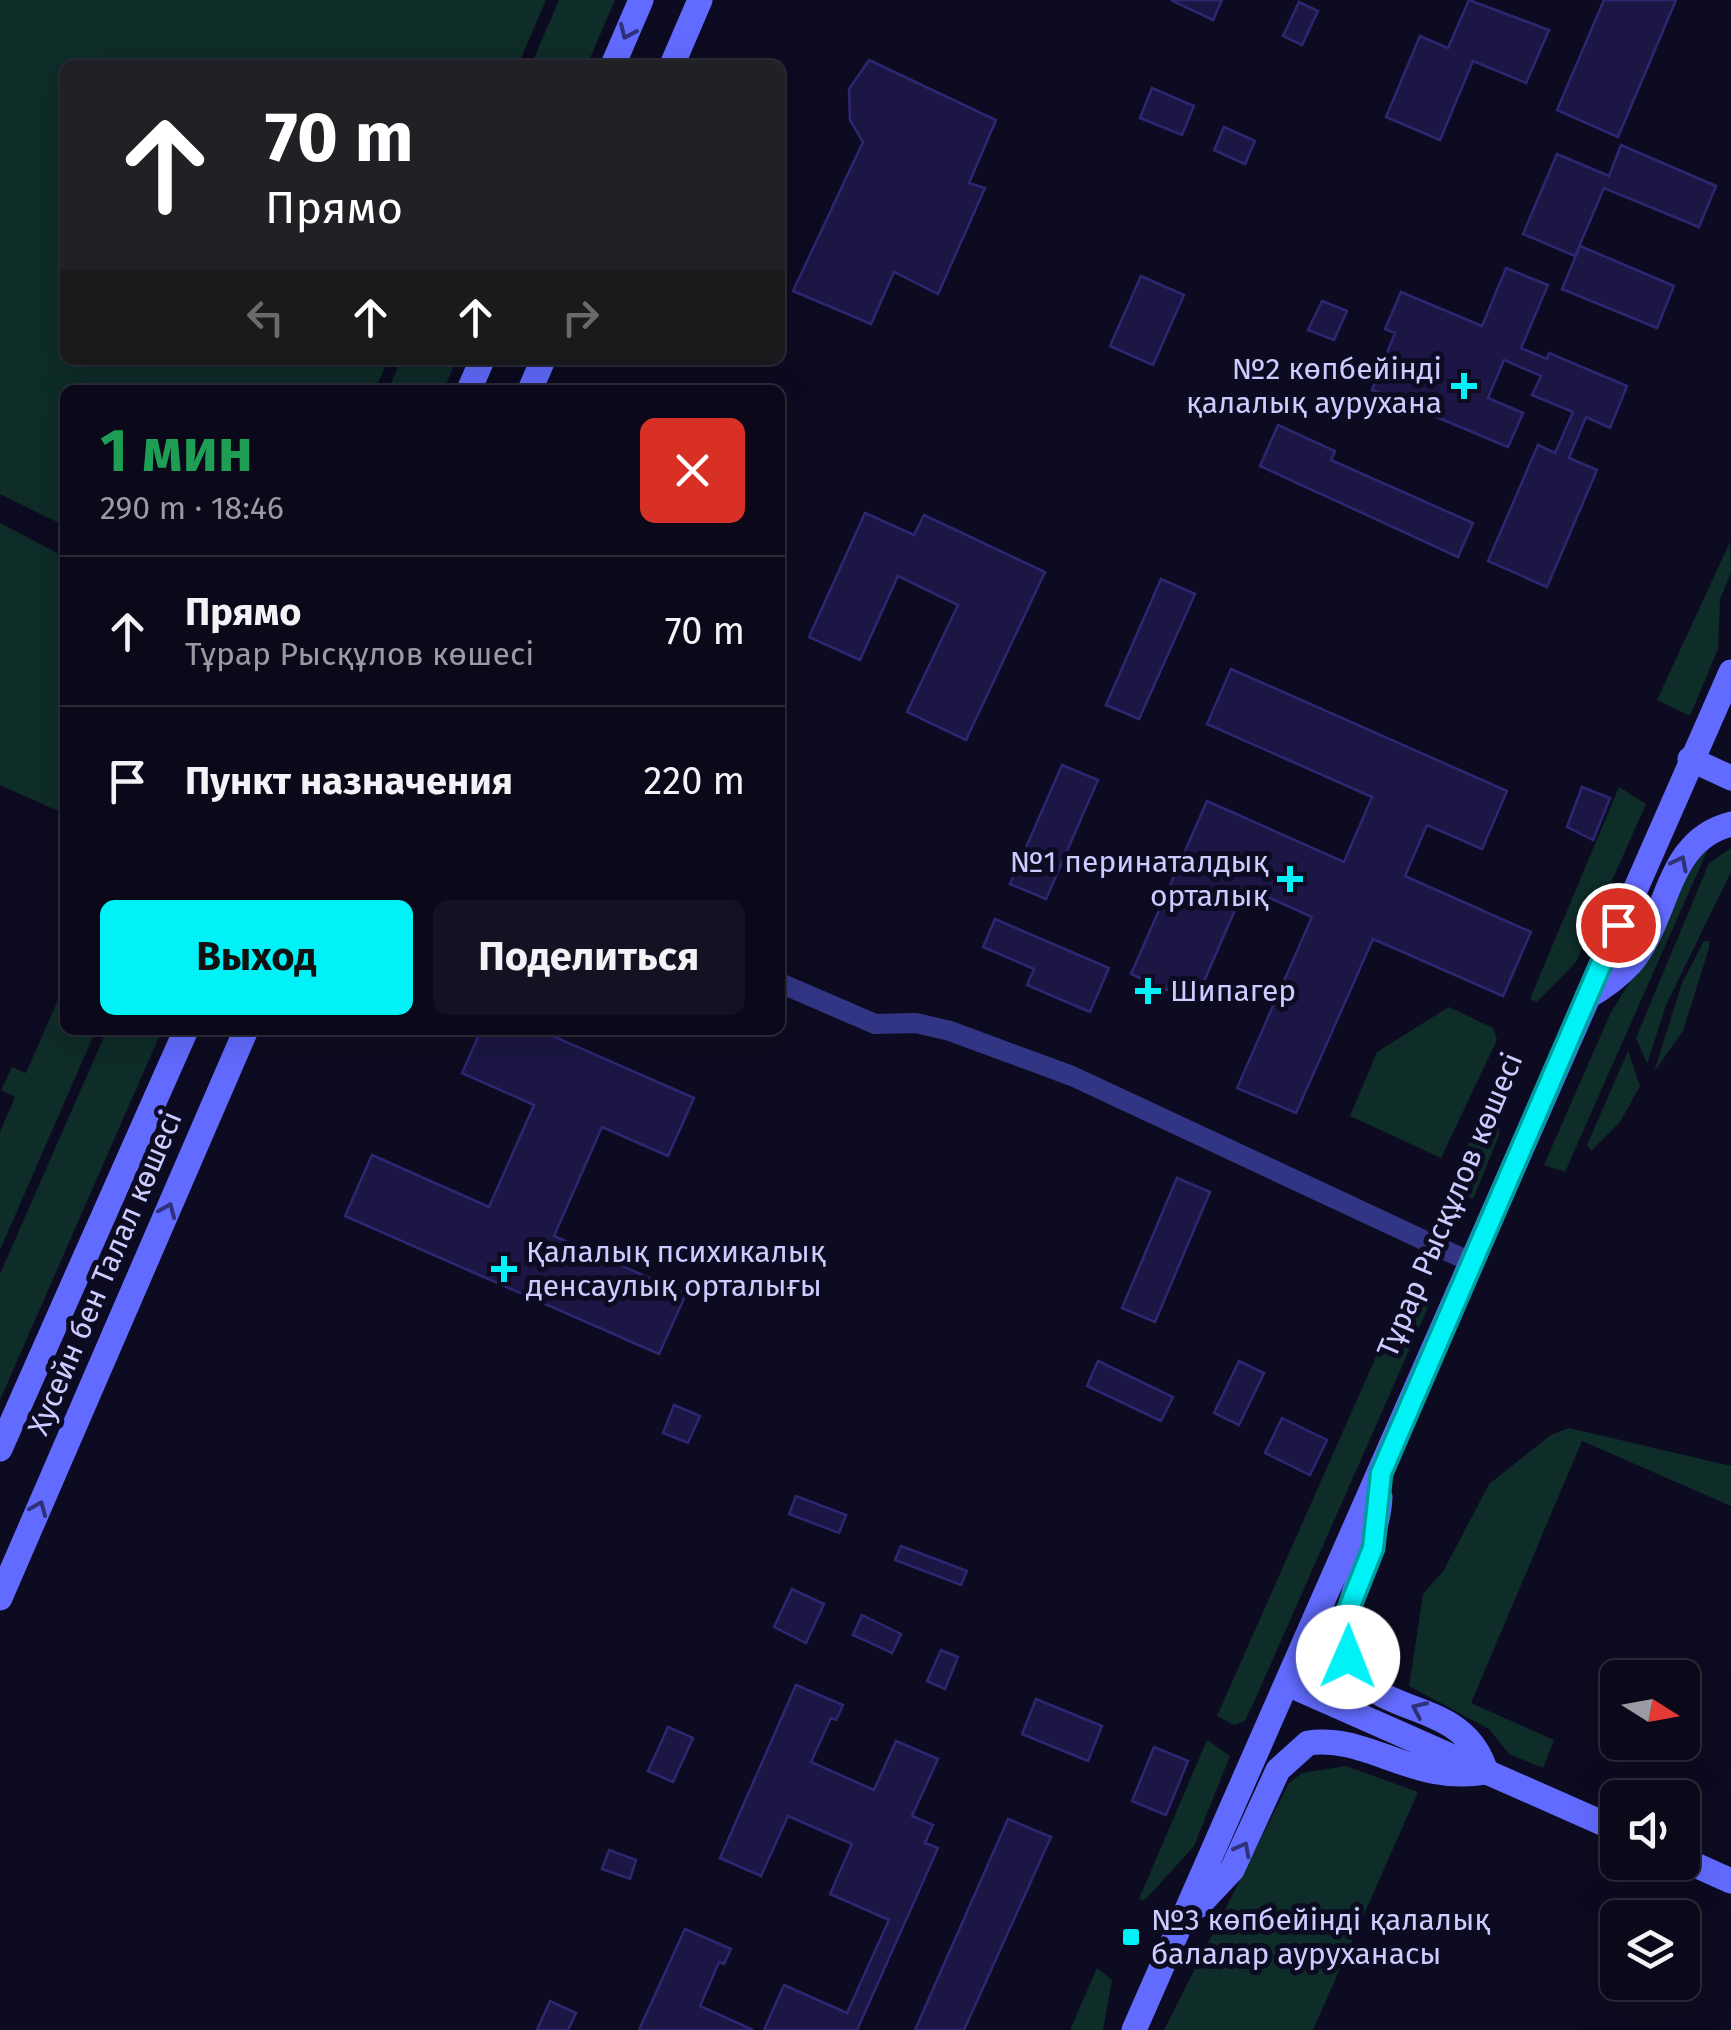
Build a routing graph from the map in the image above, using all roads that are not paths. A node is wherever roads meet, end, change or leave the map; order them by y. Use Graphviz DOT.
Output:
graph roads {
  1 [pos="642,0"];
  2 [pos="700,0"];
  3 [pos="615,60"];
  4 [pos="674,60"];
  5 [pos="1731,672"];
  6 [pos="1690,759"];
  7 [pos="1731,778"];
  8 [pos="1731,824"];
  9 [pos="785,984"];
  10 [pos="1587,997"];
  11 [pos="184,1035"];
  12 [pos="244,1035"];
  13 [pos="1462,1258"];
  14 [pos="0,1449"];
  15 [pos="1381,1473"];
  16 [pos="0,1598"];
  17 [pos="1290,1685"];
  18 [pos="1486,1772"];
  19 [pos="1600,1822"];
  20 [pos="1700,1867"];
  21 [pos="1731,1881"];
  22 [pos="1182,1924"];
  23 [pos="1134,2030"];
  1 -- 3 [label="street, one-way"];
  2 -- 4 [label="street"];
  5 -- 6 [label="street, Тұрар Рысқұлов көшесі"];
  6 -- 7 [label="street"];
  6 -- 10 [label="street, Тұрар Рысқұлов көшесі"];
  6 -- 13 [label="street, Тұрар Рысқұлов көшесі"];
  10 -- 8 [label="street, one-way"];
  9 -- 13 [label="street"];
  10 -- 15 [label="street, Тұрар Рысқұлов көшесі"];
  11 -- 14 [label="street, Хусейн бен Талал көшесі"];
  16 -- 12 [label="street, Хусейн бен Талал көшесі, one-way"];
  13 -- 17 [label="street, Тұрар Рысқұлов көшесі"];
  15 -- 17 [label="street, Тұрар Рысқұлов көшесі"];
  18 -- 15 [label="street, one-way"];
  17 -- 18 [label="street"];
  17 -- 22 [label="street, Тұрар Рысқұлов көшесі"];
  18 -- 19 [label="street"];
  22 -- 18 [label="street, one-way"];
  20 -- 21 [label="street"];
  22 -- 23 [label="street, Тұрар Рысқұлов көшесі"];
}
